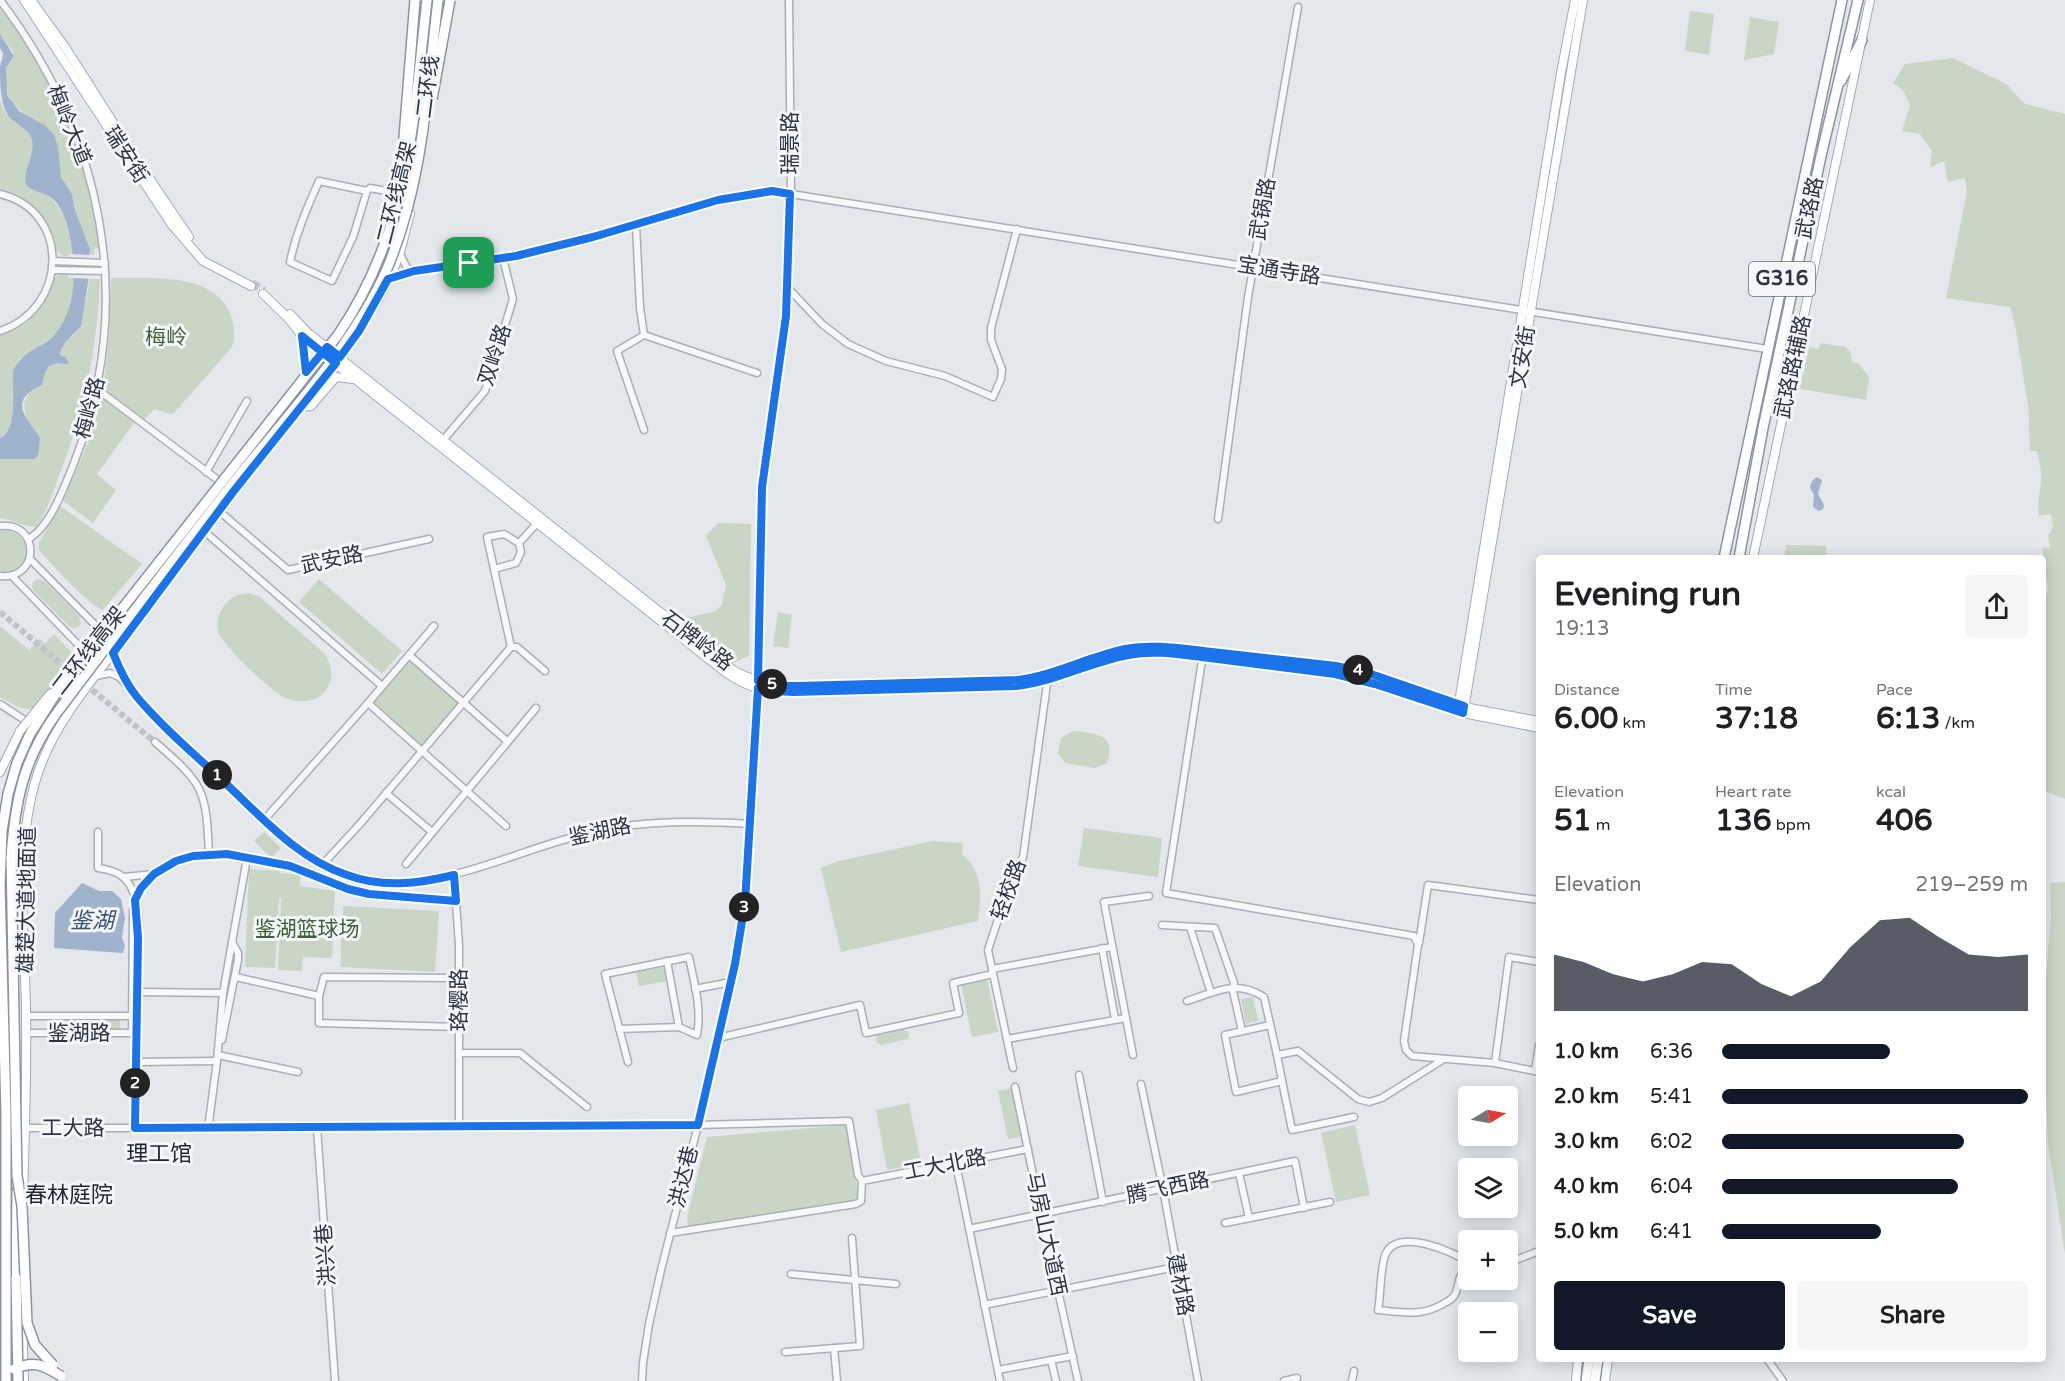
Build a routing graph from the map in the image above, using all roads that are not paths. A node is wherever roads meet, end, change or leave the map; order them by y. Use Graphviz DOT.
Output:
graph roads {
  1 [pos="0,0"];
  2 [pos="24,0"];
  3 [pos="32,0"];
  4 [pos="415,0"];
  5 [pos="422,0"];
  6 [pos="427,0"];
  7 [pos="440,0"];
  8 [pos="450,0"];
  9 [pos="789,0"];
  10 [pos="1575,0"];
  11 [pos="1583,0"];
  12 [pos="1842,0"];
  13 [pos="1857,0"];
  14 [pos="1870,0"];
  15 [pos="1298,7"];
  16 [pos="1862,40"];
  17 [pos="1834,96"];
  18 [pos="422,133"];
  19 [pos="367,191"];
  20 [pos="397,193"];
  21 [pos="0,194"];
  22 [pos="790,194"];
  23 [pos="636,225"];
  24 [pos="1017,229"];
  25 [pos="399,254"];
  26 [pos="503,258"];
  27 [pos="53,261"];
  28 [pos="105,262"];
  29 [pos="1253,267"];
  30 [pos="53,270"];
  31 [pos="105,271"];
  32 [pos="414,271"];
  33 [pos="388,279"];
  34 [pos="787,287"];
  35 [pos="1526,311"];
  36 [pos="0,331"];
  37 [pos="644,335"];
  38 [pos="302,336"];
  39 [pos="1767,349"];
  40 [pos="323,353"];
  41 [pos="338,360"];
  42 [pos="306,372"];
  43 [pos="757,373"];
  44 [pos="356,379"];
  45 [pos="97,389"];
  46 [pos="247,401"];
  47 [pos="301,407"];
  48 [pos="644,429"];
  49 [pos="444,439"];
  50 [pos="206,472"];
  51 [pos="222,483"];
  52 [pos="219,511"];
  53 [pos="1218,519"];
  54 [pos="539,520"];
  55 [pos="0,526"];
  56 [pos="204,531"];
  57 [pos="28,539"];
  58 [pos="429,539"];
  59 [pos="519,543"];
  60 [pos="1725,555"];
  61 [pos="1740,555"];
  62 [pos="1754,555"];
  63 [pos="30,559"];
  64 [pos="494,569"];
  65 [pos="0,576"];
  66 [pos="12,576"];
  67 [pos="434,626"];
  68 [pos="105,635"];
  69 [pos="511,647"];
  70 [pos="113,653"];
  71 [pos="1203,654"];
  72 [pos="409,655"];
  73 [pos="89,656"];
  74 [pos="545,671"];
  75 [pos="96,676"];
  76 [pos="1048,677"];
  77 [pos="758,684"];
  78 [pos="382,686"];
  79 [pos="58,690"];
  80 [pos="135,695"];
  81 [pos="368,703"];
  82 [pos="464,703"];
  83 [pos="0,704"];
  84 [pos="536,708"];
  85 [pos="1461,709"];
  86 [pos="1536,721"];
  87 [pos="1536,727"];
  88 [pos="38,731"];
  89 [pos="507,741"];
  90 [pos="155,742"];
  91 [pos="421,751"];
  92 [pos="0,772"];
  93 [pos="466,791"];
  94 [pos="386,792"];
  95 [pos="264,820"];
  96 [pos="750,824"];
  97 [pos="506,826"];
  98 [pos="98,832"];
  99 [pos="432,832"];
  100 [pos="209,854"];
  101 [pos="247,858"];
  102 [pos="406,864"];
  103 [pos="23,865"];
  104 [pos="322,865"];
  105 [pos="1,866"];
  106 [pos="154,874"];
  107 [pos="454,875"];
  108 [pos="124,877"];
  109 [pos="1149,896"];
  110 [pos="135,900"];
  111 [pos="1536,900"];
  112 [pos="456,901"];
  113 [pos="0,918"];
  114 [pos="1162,925"];
  115 [pos="1190,927"];
  116 [pos="232,942"];
  117 [pos="1418,945"];
  118 [pos="1112,947"];
  119 [pos="1102,948"];
  120 [pos="667,961"];
  121 [pos="1536,962"];
  122 [pos="993,972"];
  123 [pos="236,977"];
  124 [pos="459,978"];
  125 [pos="731,982"];
  126 [pos="1233,987"];
  127 [pos="695,989"];
  128 [pos="136,992"];
  129 [pos="223,993"];
  130 [pos="1211,993"];
  131 [pos="320,996"];
  132 [pos="1187,1001"];
  133 [pos="26,1016"];
  134 [pos="134,1016"];
  135 [pos="1126,1018"];
  136 [pos="1115,1019"];
  137 [pos="1270,1025"];
  138 [pos="459,1027"];
  139 [pos="679,1027"];
  140 [pos="619,1029"];
  141 [pos="1242,1031"];
  142 [pos="26,1033"];
  143 [pos="134,1033"];
  144 [pos="718,1038"];
  145 [pos="1007,1040"];
  146 [pos="459,1053"];
  147 [pos="1133,1055"];
  148 [pos="1277,1055"];
  149 [pos="218,1057"];
  150 [pos="1445,1059"];
  151 [pos="136,1062"];
  152 [pos="628,1062"];
  153 [pos="1495,1063"];
  154 [pos="1013,1068"];
  155 [pos="298,1072"];
  156 [pos="1536,1072"];
  157 [pos="1079,1075"];
  158 [pos="1282,1080"];
  159 [pos="1141,1084"];
  160 [pos="1015,1087"];
  161 [pos="587,1107"];
  162 [pos="1354,1117"];
  163 [pos="698,1125"];
  164 [pos="459,1126"];
  165 [pos="25,1128"];
  166 [pos="133,1128"];
  167 [pos="208,1128"];
  168 [pos="316,1128"];
  169 [pos="1028,1149"];
  170 [pos="956,1164"];
  171 [pos="1239,1173"];
  172 [pos="17,1176"];
  173 [pos="862,1181"];
  174 [pos="1163,1189"];
  175 [pos="1103,1202"];
  176 [pos="1330,1202"];
  177 [pos="1304,1208"];
  178 [pos="1041,1214"];
  179 [pos="1249,1218"];
  180 [pos="1225,1223"];
  181 [pos="969,1229"];
  182 [pos="670,1233"];
  183 [pos="852,1238"];
  184 [pos="6,1241"];
  185 [pos="1536,1252"];
  186 [pos="1458,1255"];
  187 [pos="1518,1259"];
  188 [pos="1176,1267"];
  189 [pos="0,1271"];
  190 [pos="791,1274"];
  191 [pos="855,1281"];
  192 [pos="896,1284"];
  193 [pos="1058,1290"];
  194 [pos="1458,1290"];
  195 [pos="984,1305"];
  196 [pos="834,1348"];
  197 [pos="785,1352"];
  198 [pos="1073,1356"];
  199 [pos="1051,1360"];
  200 [pos="1578,1362"];
  201 [pos="1589,1362"];
  202 [pos="1597,1362"];
  203 [pos="1608,1362"];
  204 [pos="1769,1362"];
  205 [pos="998,1370"];
  206 [pos="1354,1371"];
  207 [pos="62,1378"];
  208 [pos="1297,1378"];
  209 [pos="0,1381"];
  210 [pos="6,1381"];
  211 [pos="18,1381"];
  212 [pos="24,1381"];
  213 [pos="335,1381"];
  214 [pos="642,1381"];
  215 [pos="837,1381"];
  216 [pos="1000,1381"];
  217 [pos="1056,1381"];
  218 [pos="1078,1381"];
  219 [pos="1198,1381"];
  220 [pos="1284,1381"];
  221 [pos="1352,1381"];
  222 [pos="1576,1381"];
  223 [pos="1586,1381"];
  224 [pos="1594,1381"];
  225 [pos="1605,1381"];
  226 [pos="1783,1381"];
  1 -- 28 [label="street, 梅岭大道"];
  2 -- 3 [label="main road, 瑞安街"];
  4 -- 40 [label="highway, bridge"];
  5 -- 20 [label="main road"];
  6 -- 40 [label="highway, 二环线高架, bridge"];
  7 -- 18 [label="highway, 二环线, bridge"];
  7 -- 25 [label="main road, 雄楚大道地面道"];
  8 -- 18 [label="highway, bridge"];
  9 -- 22 [label="street, 瑞景路"];
  10 -- 35 [label="main road, 文安街"];
  11 -- 35 [label="main road, 文安街"];
  12 -- 39 [label="highway, 武珞路 / G316"];
  13 -- 17 [label="highway, 武珞路 / G316"];
  14 -- 16 [label="main road, 武珞路辅路"];
  15 -- 29 [label="street, 武锅路"];
  16 -- 17 [label="highway"];
  16 -- 62 [label="main road, 武珞路辅路"];
  17 -- 61 [label="highway, 武珞路 / G316"];
  18 -- 172 [label="highway, 二环线, bridge"];
  19 -- 19 [label="street"];
  19 -- 20 [label="street"];
  20 -- 40 [label="main road"];
  21 -- 27 [label="street"];
  22 -- 23 [label="street, 宝通寺路"];
  22 -- 24 [label="street, 宝通寺路"];
  22 -- 34 [label="street, 瑞景路"];
  23 -- 26 [label="street, 宝通寺路"];
  23 -- 37 [label="street"];
  24 -- 29 [label="street, 宝通寺路"];
  24 -- 34 [label="street"];
  25 -- 32 [label="street"];
  25 -- 33 [label="main road, 雄楚大道地面道"];
  26 -- 32 [label="street, 宝通寺路"];
  26 -- 49 [label="street, 双岭路"];
  27 -- 28 [label="street"];
  27 -- 30 [label="street"];
  28 -- 31 [label="street, 梅岭路"];
  29 -- 35 [label="street, 宝通寺路"];
  29 -- 53 [label="street, 武锅路"];
  30 -- 31 [label="street"];
  30 -- 36 [label="street"];
  31 -- 45 [label="street, 梅岭路"];
  32 -- 33 [label="street, 宝通寺路"];
  33 -- 41 [label="main road, 雄楚大道地面道"];
  34 -- 77 [label="street, 瑞景路"];
  35 -- 39 [label="street, 宝通寺路"];
  35 -- 85 [label="main road, 文安街"];
  37 -- 43 [label="street"];
  37 -- 48 [label="street"];
  38 -- 40 [label="main road"];
  38 -- 40 [label="main road"];
  38 -- 42 [label="main road"];
  39 -- 60 [label="highway, 武珞路 / G316"];
  40 -- 41 [label="main road, 石牌岭路"];
  40 -- 42 [label="main road"];
  40 -- 79 [label="highway, 二环线高架, bridge"];
  41 -- 44 [label="main road, 石牌岭路"];
  41 -- 47 [label="main road, 雄楚大道地面道"];
  41 -- 49 [label="main road, 石牌岭路"];
  42 -- 51 [label="main road"];
  44 -- 47 [label="main road"];
  44 -- 54 [label="main road, 石牌岭路"];
  45 -- 50 [label="street"];
  45 -- 57 [label="street, 梅岭路"];
  46 -- 50 [label="street"];
  47 -- 52 [label="main road, 雄楚大道地面道"];
  49 -- 54 [label="main road, 石牌岭路"];
  50 -- 51 [label="street"];
  51 -- 68 [label="main road"];
  52 -- 56 [label="main road, 雄楚大道地面道"];
  52 -- 58 [label="street, 武安路"];
  54 -- 59 [label="street"];
  54 -- 77 [label="main road, 石牌岭路"];
  55 -- 57 [label="street"];
  56 -- 70 [label="main road, 雄楚大道地面道"];
  56 -- 78 [label="street"];
  57 -- 63 [label="street"];
  59 -- 64 [label="street"];
  59 -- 64 [label="street"];
  63 -- 66 [label="street"];
  63 -- 68 [label="street"];
  64 -- 69 [label="street"];
  65 -- 66 [label="street"];
  66 -- 73 [label="street"];
  67 -- 72 [label="street"];
  68 -- 73 [label="main road"];
  69 -- 74 [label="street"];
  69 -- 82 [label="street"];
  70 -- 75 [label="main road, 雄楚大道地面道"];
  70 -- 80 [label="street"];
  71 -- 76 [label="main road, 石牌岭路"];
  71 -- 85 [label="main road, 石牌岭路"];
  71 -- 117 [label="street"];
  72 -- 78 [label="street"];
  72 -- 82 [label="street"];
  73 -- 88 [label="main road"];
  75 -- 80 [label="street"];
  75 -- 103 [label="main road, 雄楚大道地面道"];
  76 -- 77 [label="main road, 石牌岭路"];
  76 -- 122 [label="street, 轻校路"];
  77 -- 96 [label="street, 洪达巷"];
  78 -- 81 [label="street"];
  79 -- 92 [label="main road, bridge"];
  79 -- 184 [label="highway, 二环线高架, bridge"];
  80 -- 95 [label="street, 鉴湖路"];
  81 -- 91 [label="street"];
  81 -- 95 [label="street"];
  82 -- 89 [label="street"];
  82 -- 91 [label="street"];
  83 -- 88 [label="street"];
  84 -- 89 [label="street"];
  85 -- 86 [label="main road, 石牌岭路"];
  85 -- 87 [label="main road, 石牌岭路"];
  88 -- 105 [label="main road"];
  89 -- 93 [label="street"];
  90 -- 100 [label="street"];
  91 -- 93 [label="street"];
  91 -- 94 [label="street"];
  93 -- 97 [label="street"];
  93 -- 99 [label="street"];
  94 -- 99 [label="street"];
  94 -- 104 [label="street"];
  95 -- 104 [label="street, 鉴湖路"];
  96 -- 107 [label="street, 鉴湖路"];
  96 -- 125 [label="street, 洪达巷"];
  98 -- 108 [label="street"];
  99 -- 102 [label="street"];
  100 -- 101 [label="street"];
  100 -- 106 [label="street"];
  101 -- 112 [label="street"];
  101 -- 116 [label="street"];
  103 -- 105 [label="main road"];
  103 -- 133 [label="main road, 雄楚大道地面道"];
  104 -- 107 [label="street, 鉴湖路"];
  105 -- 113 [label="main road"];
  106 -- 108 [label="street"];
  106 -- 110 [label="street"];
  107 -- 112 [label="street, 珞樱路"];
  108 -- 110 [label="street"];
  109 -- 118 [label="street"];
  110 -- 128 [label="street, 鉴湖路"];
  110 -- 134 [label="street, 鉴湖路"];
  111 -- 117 [label="street"];
  112 -- 124 [label="street, 珞樱路"];
  114 -- 115 [label="street"];
  115 -- 126 [label="street"];
  115 -- 130 [label="street"];
  116 -- 123 [label="street"];
  116 -- 129 [label="street"];
  117 -- 150 [label="street"];
  118 -- 119 [label="street"];
  118 -- 135 [label="street"];
  119 -- 122 [label="street"];
  119 -- 136 [label="street"];
  120 -- 127 [label="street"];
  120 -- 139 [label="street"];
  120 -- 140 [label="street"];
  121 -- 153 [label="street"];
  122 -- 144 [label="street"];
  122 -- 145 [label="street, 轻校路"];
  123 -- 131 [label="street"];
  123 -- 149 [label="street"];
  124 -- 131 [label="street"];
  124 -- 138 [label="street, 珞樱路"];
  125 -- 127 [label="street"];
  125 -- 144 [label="street, 洪达巷"];
  126 -- 130 [label="street"];
  126 -- 137 [label="street"];
  126 -- 141 [label="street"];
  127 -- 139 [label="street"];
  128 -- 129 [label="street"];
  128 -- 134 [label="street, 鉴湖路"];
  129 -- 149 [label="street"];
  130 -- 132 [label="street"];
  131 -- 138 [label="street"];
  133 -- 134 [label="street, 鉴湖路"];
  133 -- 142 [label="main road, 雄楚大道地面道"];
  134 -- 143 [label="street, 鉴湖路"];
  135 -- 136 [label="street"];
  135 -- 147 [label="street"];
  136 -- 145 [label="street"];
  137 -- 141 [label="street"];
  137 -- 148 [label="street"];
  138 -- 146 [label="street, 珞樱路"];
  139 -- 140 [label="street"];
  140 -- 152 [label="street"];
  141 -- 158 [label="street"];
  142 -- 143 [label="street, 鉴湖路"];
  142 -- 165 [label="main road, 雄楚大道地面道"];
  143 -- 151 [label="street, 鉴湖路"];
  143 -- 166 [label="street, 鉴湖路"];
  144 -- 163 [label="street, 洪达巷"];
  145 -- 154 [label="street, 轻校路"];
  146 -- 161 [label="street"];
  146 -- 164 [label="street, 珞樱路"];
  148 -- 150 [label="street"];
  148 -- 158 [label="street"];
  149 -- 151 [label="street"];
  149 -- 155 [label="street"];
  149 -- 167 [label="street"];
  150 -- 153 [label="street"];
  151 -- 166 [label="street, 鉴湖路"];
  153 -- 156 [label="street"];
  157 -- 175 [label="street"];
  158 -- 162 [label="street"];
  159 -- 174 [label="street, 建材路"];
  160 -- 169 [label="street, 马房山大道西"];
  163 -- 164 [label="street, 工大路"];
  163 -- 173 [label="street, 工大路"];
  163 -- 182 [label="street, 洪达巷"];
  164 -- 168 [label="street, 工大路"];
  165 -- 166 [label="street, 工大路"];
  165 -- 212 [label="main road, 雄楚大道地面道"];
  166 -- 167 [label="street, 工大路"];
  167 -- 168 [label="street, 工大路"];
  168 -- 213 [label="street, 洪兴巷"];
  169 -- 170 [label="street, 工大北路"];
  169 -- 178 [label="street, 马房山大道西"];
  170 -- 173 [label="street, 工大北路"];
  170 -- 181 [label="street"];
  171 -- 174 [label="street, 腾飞西路"];
  171 -- 177 [label="street, 腾飞西路"];
  171 -- 179 [label="street"];
  172 -- 207 [label="highway, bridge"];
  172 -- 211 [label="highway, 二环线, bridge"];
  173 -- 182 [label="street"];
  174 -- 175 [label="street, 腾飞西路"];
  174 -- 188 [label="street, 建材路"];
  175 -- 178 [label="street, 腾飞西路"];
  176 -- 177 [label="street"];
  177 -- 179 [label="street"];
  178 -- 181 [label="street, 腾飞西路"];
  178 -- 193 [label="street, 马房山大道西"];
  179 -- 180 [label="street"];
  181 -- 195 [label="street"];
  182 -- 214 [label="street, 洪达巷"];
  183 -- 191 [label="street"];
  184 -- 189 [label="highway, bridge"];
  184 -- 210 [label="highway, 二环线高架, bridge"];
  185 -- 187 [label="street"];
  186 -- 194 [label="street"];
  188 -- 193 [label="street"];
  188 -- 219 [label="street, 建材路"];
  190 -- 191 [label="street"];
  191 -- 192 [label="street"];
  191 -- 196 [label="street"];
  193 -- 195 [label="street"];
  193 -- 198 [label="street, 马房山大道西"];
  195 -- 205 [label="street"];
  196 -- 197 [label="street"];
  196 -- 215 [label="street"];
  198 -- 199 [label="street"];
  198 -- 218 [label="street, 马房山大道西"];
  199 -- 205 [label="street"];
  199 -- 217 [label="street"];
  200 -- 222 [label="main road"];
  201 -- 223 [label="highway"];
  202 -- 224 [label="highway"];
  203 -- 225 [label="main road"];
  204 -- 226 [label="street"];
  205 -- 216 [label="street"];
  206 -- 221 [label="street"];
  207 -- 209 [label="highway, bridge"];
  208 -- 220 [label="street"];
}
